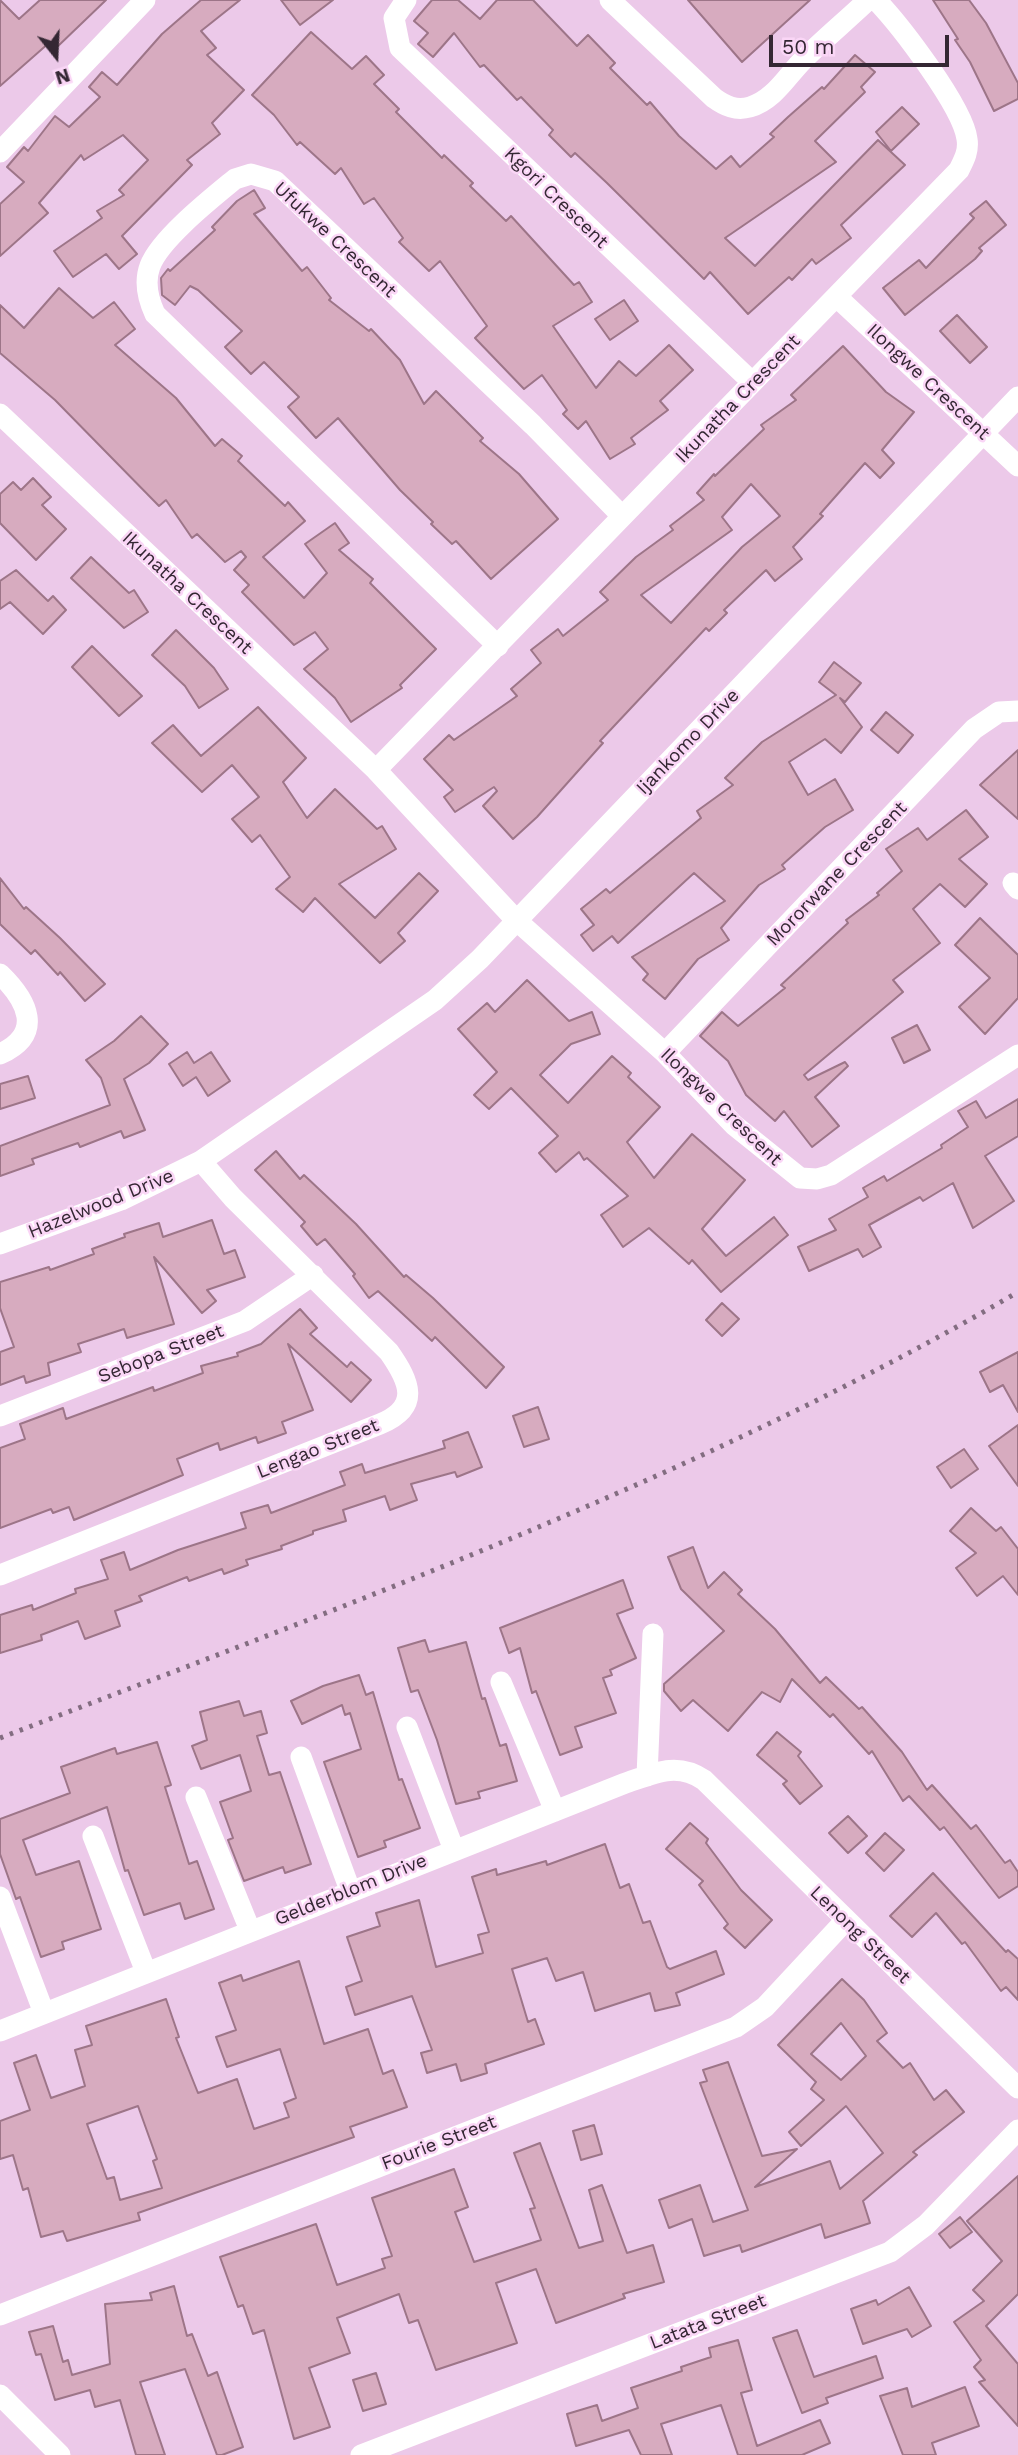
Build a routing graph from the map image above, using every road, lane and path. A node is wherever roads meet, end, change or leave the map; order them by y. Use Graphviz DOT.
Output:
graph roads {
  1 [pos="145,0"];
  2 [pos="406,0"];
  3 [pos="610,0"];
  4 [pos="868,0"];
  5 [pos="876,0"];
  6 [pos="0,152"];
  7 [pos="838,298"];
  8 [pos="752,382"];
  9 [pos="1018,397"];
  10 [pos="0,414"];
  11 [pos="984,433"];
  12 [pos="1018,467"];
  13 [pos="622,516"];
  14 [pos="498,646"];
  15 [pos="1018,711"];
  16 [pos="376,770"];
  17 [pos="516,920"];
  18 [pos="0,974"];
  19 [pos="664,1053"];
  20 [pos="0,1054"];
  21 [pos="1018,1055"];
  22 [pos="339,1064"];
  23 [pos="201,1161"];
  24 [pos="0,1244"];
  25 [pos="313,1275"];
  26 [pos="0,1416"];
  27 [pos="0,1575"];
  28 [pos="653,1634"];
  29 [pos="501,1682"];
  30 [pos="407,1727"];
  31 [pos="301,1757"];
  32 [pos="647,1776"];
  33 [pos="704,1780"];
  34 [pos="196,1797"];
  35 [pos="555,1811"];
  36 [pos="93,1836"];
  37 [pos="454,1850"];
  38 [pos="350,1890"];
  39 [pos="0,1897"];
  40 [pos="845,1921"];
  41 [pos="250,1930"];
  42 [pos="146,1972"];
  43 [pos="44,2013"];
  44 [pos="0,2031"];
  45 [pos="1018,2088"];
  46 [pos="1018,2130"];
  47 [pos="0,2315"];
  48 [pos="0,2395"];
  49 [pos="60,2455"];
  50 [pos="361,2455"];
  1 -- 6 [label="street"];
  2 -- 8 [label="street, Kgori Crescent"];
  3 -- 4 [label="street"];
  5 -- 7 [label="street, Ikunatha Crescent"];
  7 -- 8 [label="street, Ikunatha Crescent"];
  7 -- 11 [label="street, Ilongwe Crescent"];
  8 -- 13 [label="street, Ikunatha Crescent"];
  9 -- 11 [label="street, Ijankomo Drive"];
  10 -- 16 [label="street, Ikunatha Crescent"];
  11 -- 12 [label="street, Ilongwe Crescent"];
  11 -- 17 [label="street, Ijankomo Drive"];
  13 -- 14 [label="street, Ikunatha Crescent"];
  13 -- 14 [label="street, Ufukwe Crescent"];
  14 -- 16 [label="street, Ikunatha Crescent"];
  15 -- 19 [label="street, Mororwane Crescent"];
  16 -- 17 [label="street, Ikunatha Crescent"];
  17 -- 19 [label="street, Ilongwe Crescent"];
  17 -- 22 [label="street, Ijankomo Drive"];
  18 -- 20 [label="street"];
  19 -- 21 [label="street, Ilongwe Crescent"];
  22 -- 23 [label="street, Hazelwood Drive"];
  23 -- 24 [label="street, Hazelwood Drive"];
  23 -- 25 [label="street, Lengao Street"];
  25 -- 26 [label="street, Sebopa Street"];
  25 -- 27 [label="street, Lengao Street"];
  28 -- 32 [label="street"];
  29 -- 35 [label="street"];
  30 -- 37 [label="street"];
  31 -- 38 [label="street"];
  32 -- 33 [label="street, Gelderblom Drive"];
  32 -- 35 [label="street, Gelderblom Drive"];
  33 -- 40 [label="street, Lenong Street"];
  34 -- 41 [label="street"];
  35 -- 37 [label="street, Gelderblom Drive"];
  36 -- 42 [label="street"];
  37 -- 38 [label="street, Gelderblom Drive"];
  38 -- 41 [label="street, Gelderblom Drive"];
  39 -- 43 [label="street"];
  40 -- 45 [label="street, Lenong Street"];
  40 -- 47 [label="street, Fourie Street"];
  41 -- 42 [label="street, Gelderblom Drive"];
  42 -- 43 [label="street, Gelderblom Drive"];
  43 -- 44 [label="street, Gelderblom Drive"];
  46 -- 50 [label="street, Latata Street"];
  48 -- 49 [label="street"];
}
